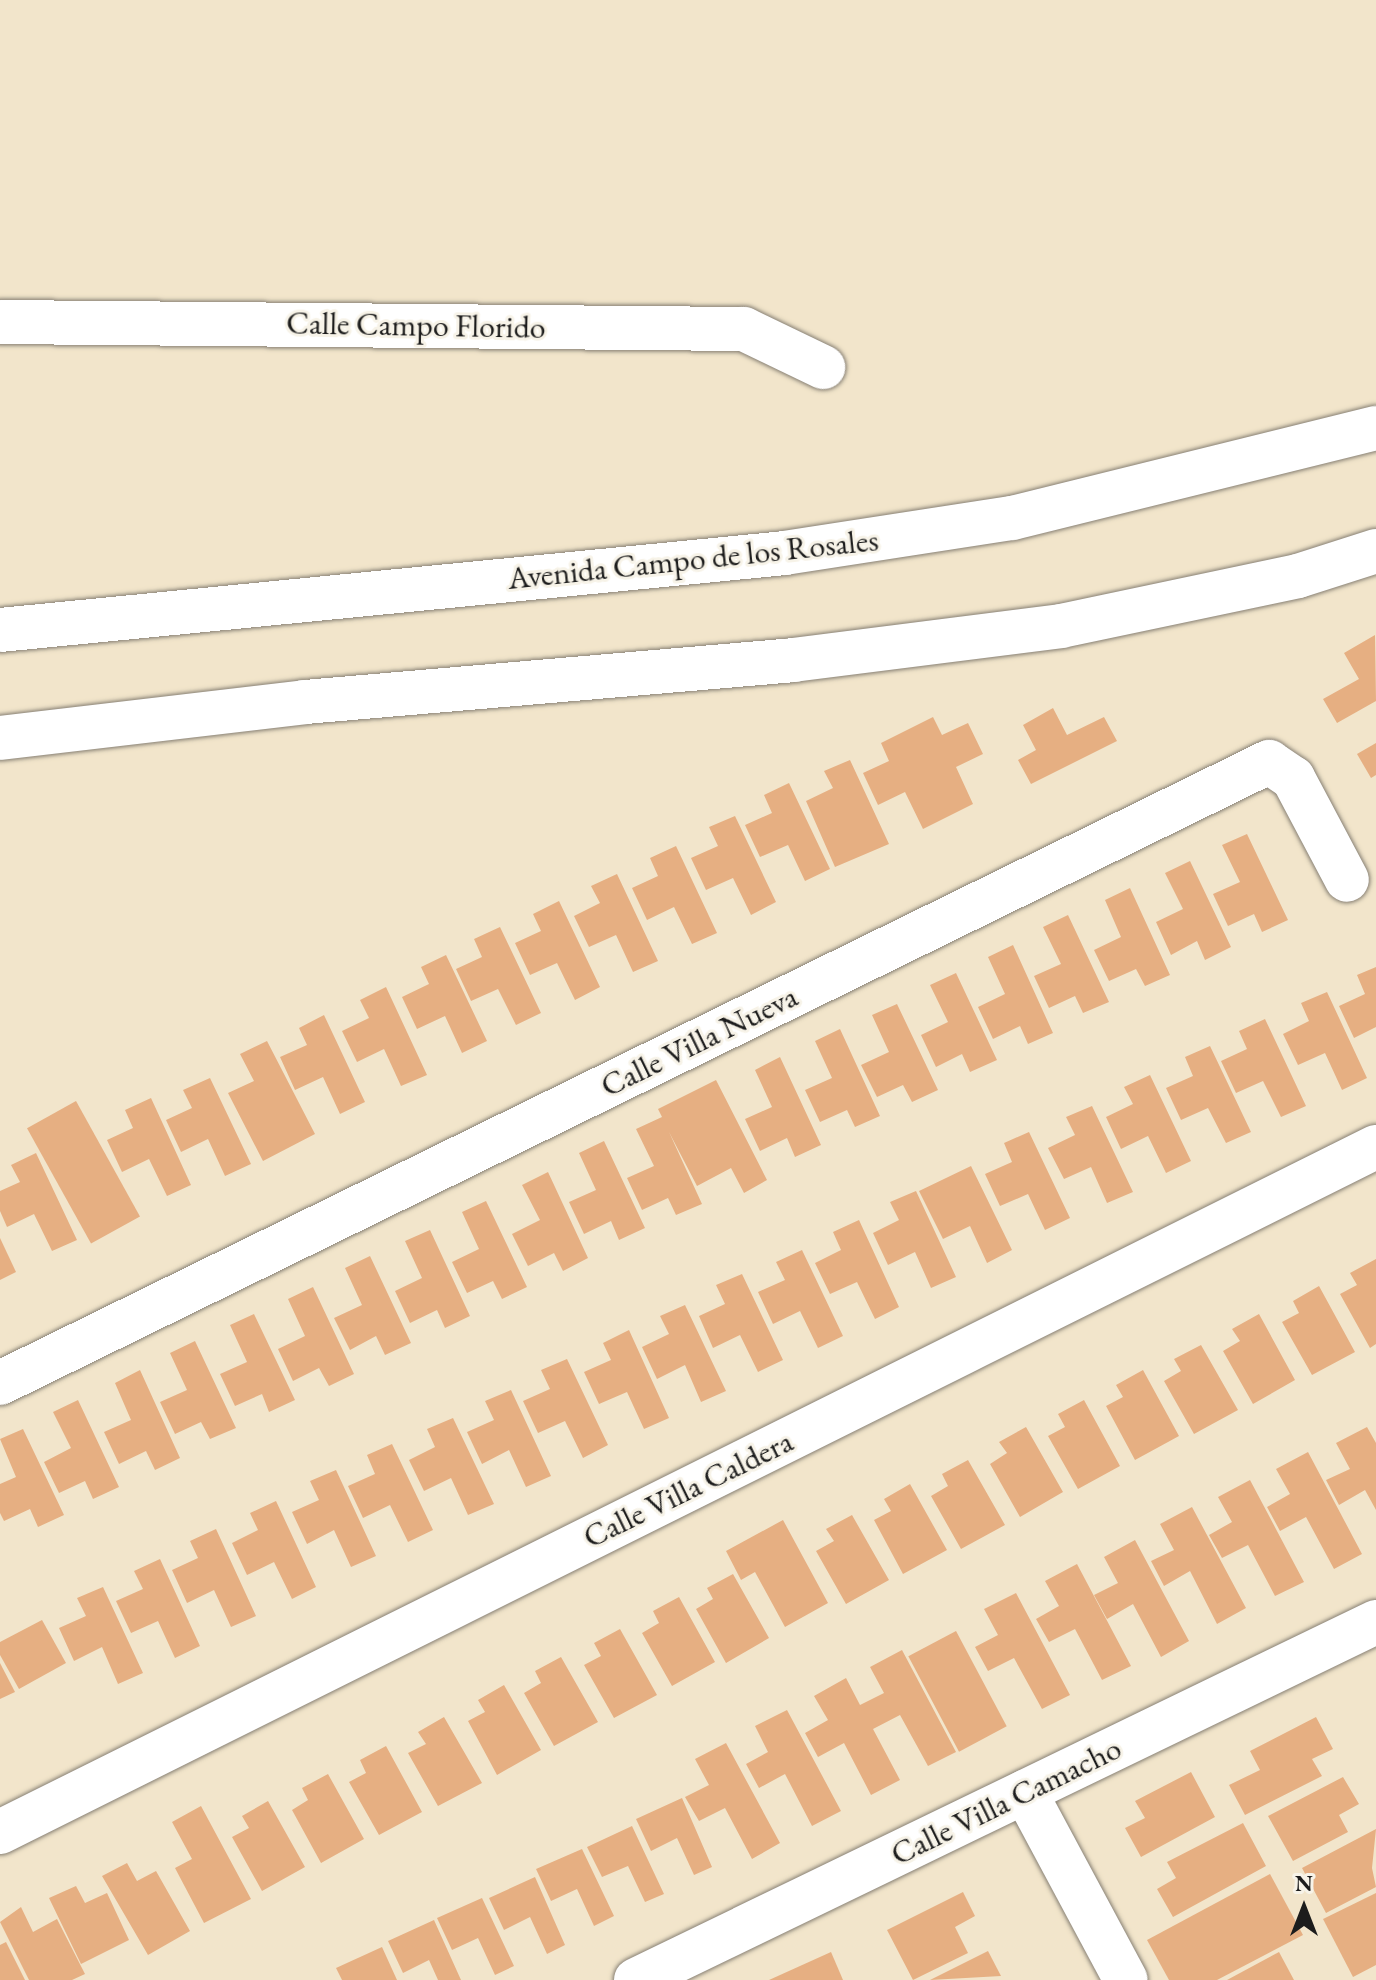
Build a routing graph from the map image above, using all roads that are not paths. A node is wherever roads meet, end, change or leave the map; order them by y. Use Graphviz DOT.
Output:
graph roads {
  1 [pos="0,322"];
  2 [pos="823,367"];
  3 [pos="1376,428"];
  4 [pos="1376,551"];
  5 [pos="0,630"];
  6 [pos="0,738"];
  7 [pos="1347,880"];
  8 [pos="1376,1147"];
  9 [pos="0,1383"];
  10 [pos="1376,1622"];
  11 [pos="1025,1792"];
  12 [pos="0,1832"];
  13 [pos="655,1976"];
  14 [pos="1126,1980"];
  1 -- 2 [label="street, Calle Campo Florido"];
  3 -- 5 [label="street, Avenida Campo de los Rosales"];
  4 -- 6 [label="street"];
  7 -- 9 [label="street, Calle Villa Nueva"];
  8 -- 12 [label="street, Calle Villa Caldera"];
  10 -- 11 [label="street, Calle Villa Camacho"];
  11 -- 13 [label="street, Calle Villa Camacho"];
  11 -- 14 [label="street"];
}
